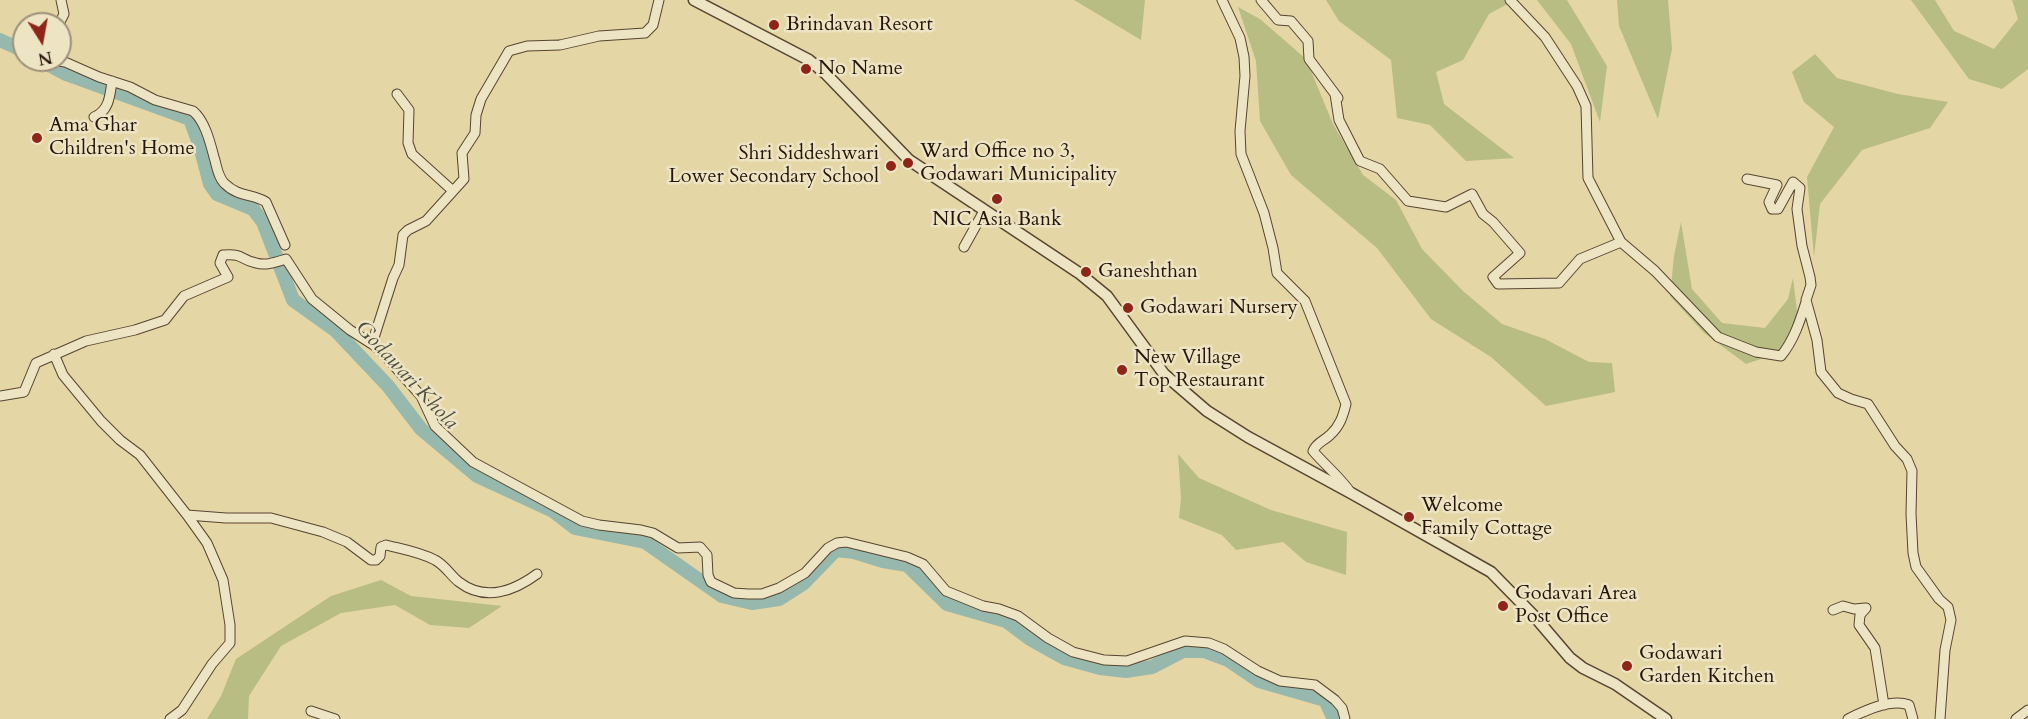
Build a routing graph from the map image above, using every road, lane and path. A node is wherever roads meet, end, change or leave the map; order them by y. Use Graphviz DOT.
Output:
graph roads {
  1 [pos="659,0"];
  2 [pos="694,0"];
  3 [pos="1222,0"];
  4 [pos="1261,0"];
  5 [pos="1510,0"];
  6 [pos="72,65"];
  7 [pos="112,81"];
  8 [pos="397,94"];
  9 [pos="1335,94"];
  10 [pos="1342,102"];
  11 [pos="94,117"];
  12 [pos="1747,179"];
  13 [pos="453,191"];
  14 [pos="984,211"];
  15 [pos="1621,242"];
  16 [pos="285,245"];
  17 [pos="964,247"];
  18 [pos="1806,300"];
  19 [pos="372,344"];
  20 [pos="54,354"];
  21 [pos="0,396"];
  22 [pos="1352,493"];
  23 [pos="187,515"];
  24 [pos="537,574"];
  25 [pos="1833,610"];
  26 [pos="1884,705"];
  27 [pos="2028,710"];
  28 [pos="311,711"];
  29 [pos="170,719"];
  30 [pos="335,719"];
  31 [pos="1345,719"];
  32 [pos="1666,719"];
  33 [pos="1848,719"];
  34 [pos="1913,719"];
  35 [pos="1940,719"];
  36 [pos="2016,719"];
  1 -- 13 [label="street"];
  2 -- 14 [label="street"];
  3 -- 22 [label="street"];
  4 -- 9 [label="street"];
  5 -- 15 [label="street"];
  6 -- 7 [label="street"];
  7 -- 11 [label="street"];
  7 -- 16 [label="street"];
  8 -- 13 [label="street"];
  9 -- 10 [label="street"];
  9 -- 15 [label="street"];
  12 -- 18 [label="street"];
  13 -- 19 [label="street"];
  14 -- 17 [label="street"];
  14 -- 22 [label="street"];
  15 -- 18 [label="street"];
  18 -- 35 [label="street"];
  19 -- 20 [label="street"];
  19 -- 31 [label="street"];
  20 -- 21 [label="street"];
  20 -- 23 [label="street"];
  22 -- 32 [label="street"];
  23 -- 24 [label="street"];
  23 -- 29 [label="street"];
  25 -- 26 [label="street"];
  26 -- 33 [label="street"];
  26 -- 34 [label="street"];
  27 -- 36 [label="street"];
  28 -- 30 [label="street"];
}
